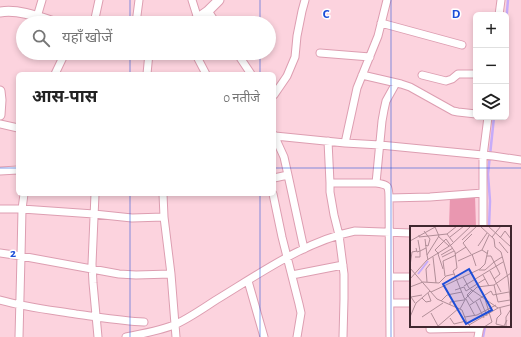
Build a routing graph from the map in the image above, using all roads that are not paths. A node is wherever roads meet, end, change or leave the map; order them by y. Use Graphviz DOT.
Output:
graph roads {
  1 [pos="42,0"];
  2 [pos="99,0"];
  3 [pos="139,0"];
  4 [pos="192,0"];
  5 [pos="219,0"];
  6 [pos="305,0"];
  7 [pos="387,0"];
  8 [pos="501,0"];
  9 [pos="0,12"];
  10 [pos="208,12"];
  11 [pos="499,12"];
  12 [pos="33,16"];
  13 [pos="37,16"];
  14 [pos="96,16"];
  15 [pos="137,16"];
  16 [pos="194,16"];
  17 [pos="202,16"];
  18 [pos="211,16"];
  19 [pos="382,23"];
  20 [pos="462,45"];
  21 [pos="320,53"];
  22 [pos="370,57"];
  23 [pos="62,60"];
  24 [pos="148,60"];
  25 [pos="199,60"];
  26 [pos="242,60"];
  27 [pos="56,72"];
  28 [pos="147,72"];
  29 [pos="205,72"];
  30 [pos="250,72"];
  31 [pos="473,74"];
  32 [pos="362,75"];
  33 [pos="422,75"];
  34 [pos="396,83"];
  35 [pos="0,91"];
  36 [pos="276,91"];
  37 [pos="473,114"];
  38 [pos="0,115"];
  39 [pos="488,120"];
  40 [pos="0,124"];
  41 [pos="16,128"];
  42 [pos="276,135"];
  43 [pos="276,139"];
  44 [pos="328,141"];
  45 [pos="344,143"];
  46 [pos="380,145"];
  47 [pos="487,156"];
  48 [pos="521,160"];
  49 [pos="16,170"];
  50 [pos="0,171"];
  51 [pos="288,175"];
  52 [pos="276,178"];
  53 [pos="330,183"];
  54 [pos="376,183"];
  55 [pos="483,193"];
  56 [pos="24,196"];
  57 [pos="95,196"];
  58 [pos="163,196"];
  59 [pos="273,196"];
  60 [pos="390,198"];
  61 [pos="0,209"];
  62 [pos="22,209"];
  63 [pos="94,214"];
  64 [pos="164,217"];
  65 [pos="483,226"];
  66 [pos="389,232"];
  67 [pos="410,233"];
  68 [pos="339,235"];
  69 [pos="304,249"];
  70 [pos="0,253"];
  71 [pos="20,256"];
  72 [pos="287,257"];
  73 [pos="342,265"];
  74 [pos="92,269"];
  75 [pos="171,274"];
  76 [pos="292,275"];
  77 [pos="410,276"];
  78 [pos="390,277"];
  79 [pos="248,281"];
  80 [pos="0,300"];
  81 [pos="390,303"];
  82 [pos="410,303"];
  83 [pos="19,305"];
  84 [pos="97,317"];
  85 [pos="144,322"];
  86 [pos="175,325"];
  87 [pos="480,327"];
  88 [pos="430,329"];
  89 [pos="19,337"];
  90 [pos="98,337"];
  91 [pos="126,337"];
  92 [pos="176,337"];
  93 [pos="264,337"];
  94 [pos="297,337"];
  95 [pos="343,337"];
  96 [pos="390,337"];
  97 [pos="478,337"];
  1 -- 13 [label="street"];
  2 -- 14 [label="street"];
  3 -- 15 [label="street"];
  4 -- 16 [label="street"];
  5 -- 10 [label="main road"];
  6 -- 36 [label="street"];
  7 -- 19 [label="street"];
  8 -- 11 [label="street"];
  9 -- 12 [label="main road"];
  10 -- 17 [label="main road"];
  10 -- 18 [label="street"];
  19 -- 20 [label="street"];
  19 -- 22 [label="street"];
  21 -- 22 [label="street"];
  22 -- 32 [label="street"];
  23 -- 27 [label="street"];
  24 -- 28 [label="street"];
  25 -- 29 [label="street"];
  26 -- 30 [label="street"];
  31 -- 33 [label="street"];
  32 -- 34 [label="street"];
  32 -- 45 [label="street"];
  34 -- 37 [label="street"];
  34 -- 46 [label="street"];
  35 -- 38 [label="main road"];
  39 -- 47 [label="street"];
  40 -- 41 [label="street"];
  42 -- 44 [label="street"];
  43 -- 51 [label="street"];
  44 -- 45 [label="street"];
  44 -- 53 [label="street"];
  45 -- 46 [label="street"];
  46 -- 47 [label="street"];
  46 -- 54 [label="street"];
  47 -- 48 [label="street"];
  47 -- 55 [label="street"];
  49 -- 50 [label="street"];
  51 -- 52 [label="street"];
  51 -- 69 [label="street"];
  53 -- 54 [label="street"];
  53 -- 68 [label="street"];
  54 -- 60 [label="street"];
  55 -- 60 [label="street"];
  55 -- 65 [label="street"];
  56 -- 62 [label="street"];
  57 -- 63 [label="street"];
  58 -- 64 [label="street"];
  59 -- 72 [label="street"];
  60 -- 66 [label="street"];
  61 -- 62 [label="street"];
  62 -- 63 [label="street"];
  62 -- 71 [label="street"];
  63 -- 64 [label="street"];
  63 -- 74 [label="street"];
  64 -- 75 [label="street"];
  66 -- 67 [label="street"];
  66 -- 68 [label="street"];
  66 -- 78 [label="street"];
  68 -- 69 [label="street"];
  68 -- 73 [label="street"];
  69 -- 72 [label="street"];
  70 -- 71 [label="street"];
  71 -- 74 [label="street"];
  71 -- 83 [label="street"];
  72 -- 76 [label="street"];
  72 -- 79 [label="street"];
  73 -- 76 [label="street"];
  73 -- 95 [label="street"];
  74 -- 75 [label="street"];
  74 -- 84 [label="street"];
  75 -- 86 [label="street"];
  76 -- 94 [label="street"];
  77 -- 78 [label="street"];
  78 -- 81 [label="street"];
  79 -- 86 [label="street"];
  79 -- 93 [label="street"];
  80 -- 83 [label="street"];
  81 -- 82 [label="street"];
  81 -- 96 [label="street"];
  83 -- 84 [label="street"];
  83 -- 89 [label="street"];
  84 -- 85 [label="street"];
  84 -- 90 [label="street"];
  86 -- 91 [label="street"];
  86 -- 92 [label="street"];
  87 -- 88 [label="street"];
  87 -- 97 [label="street"];
}
